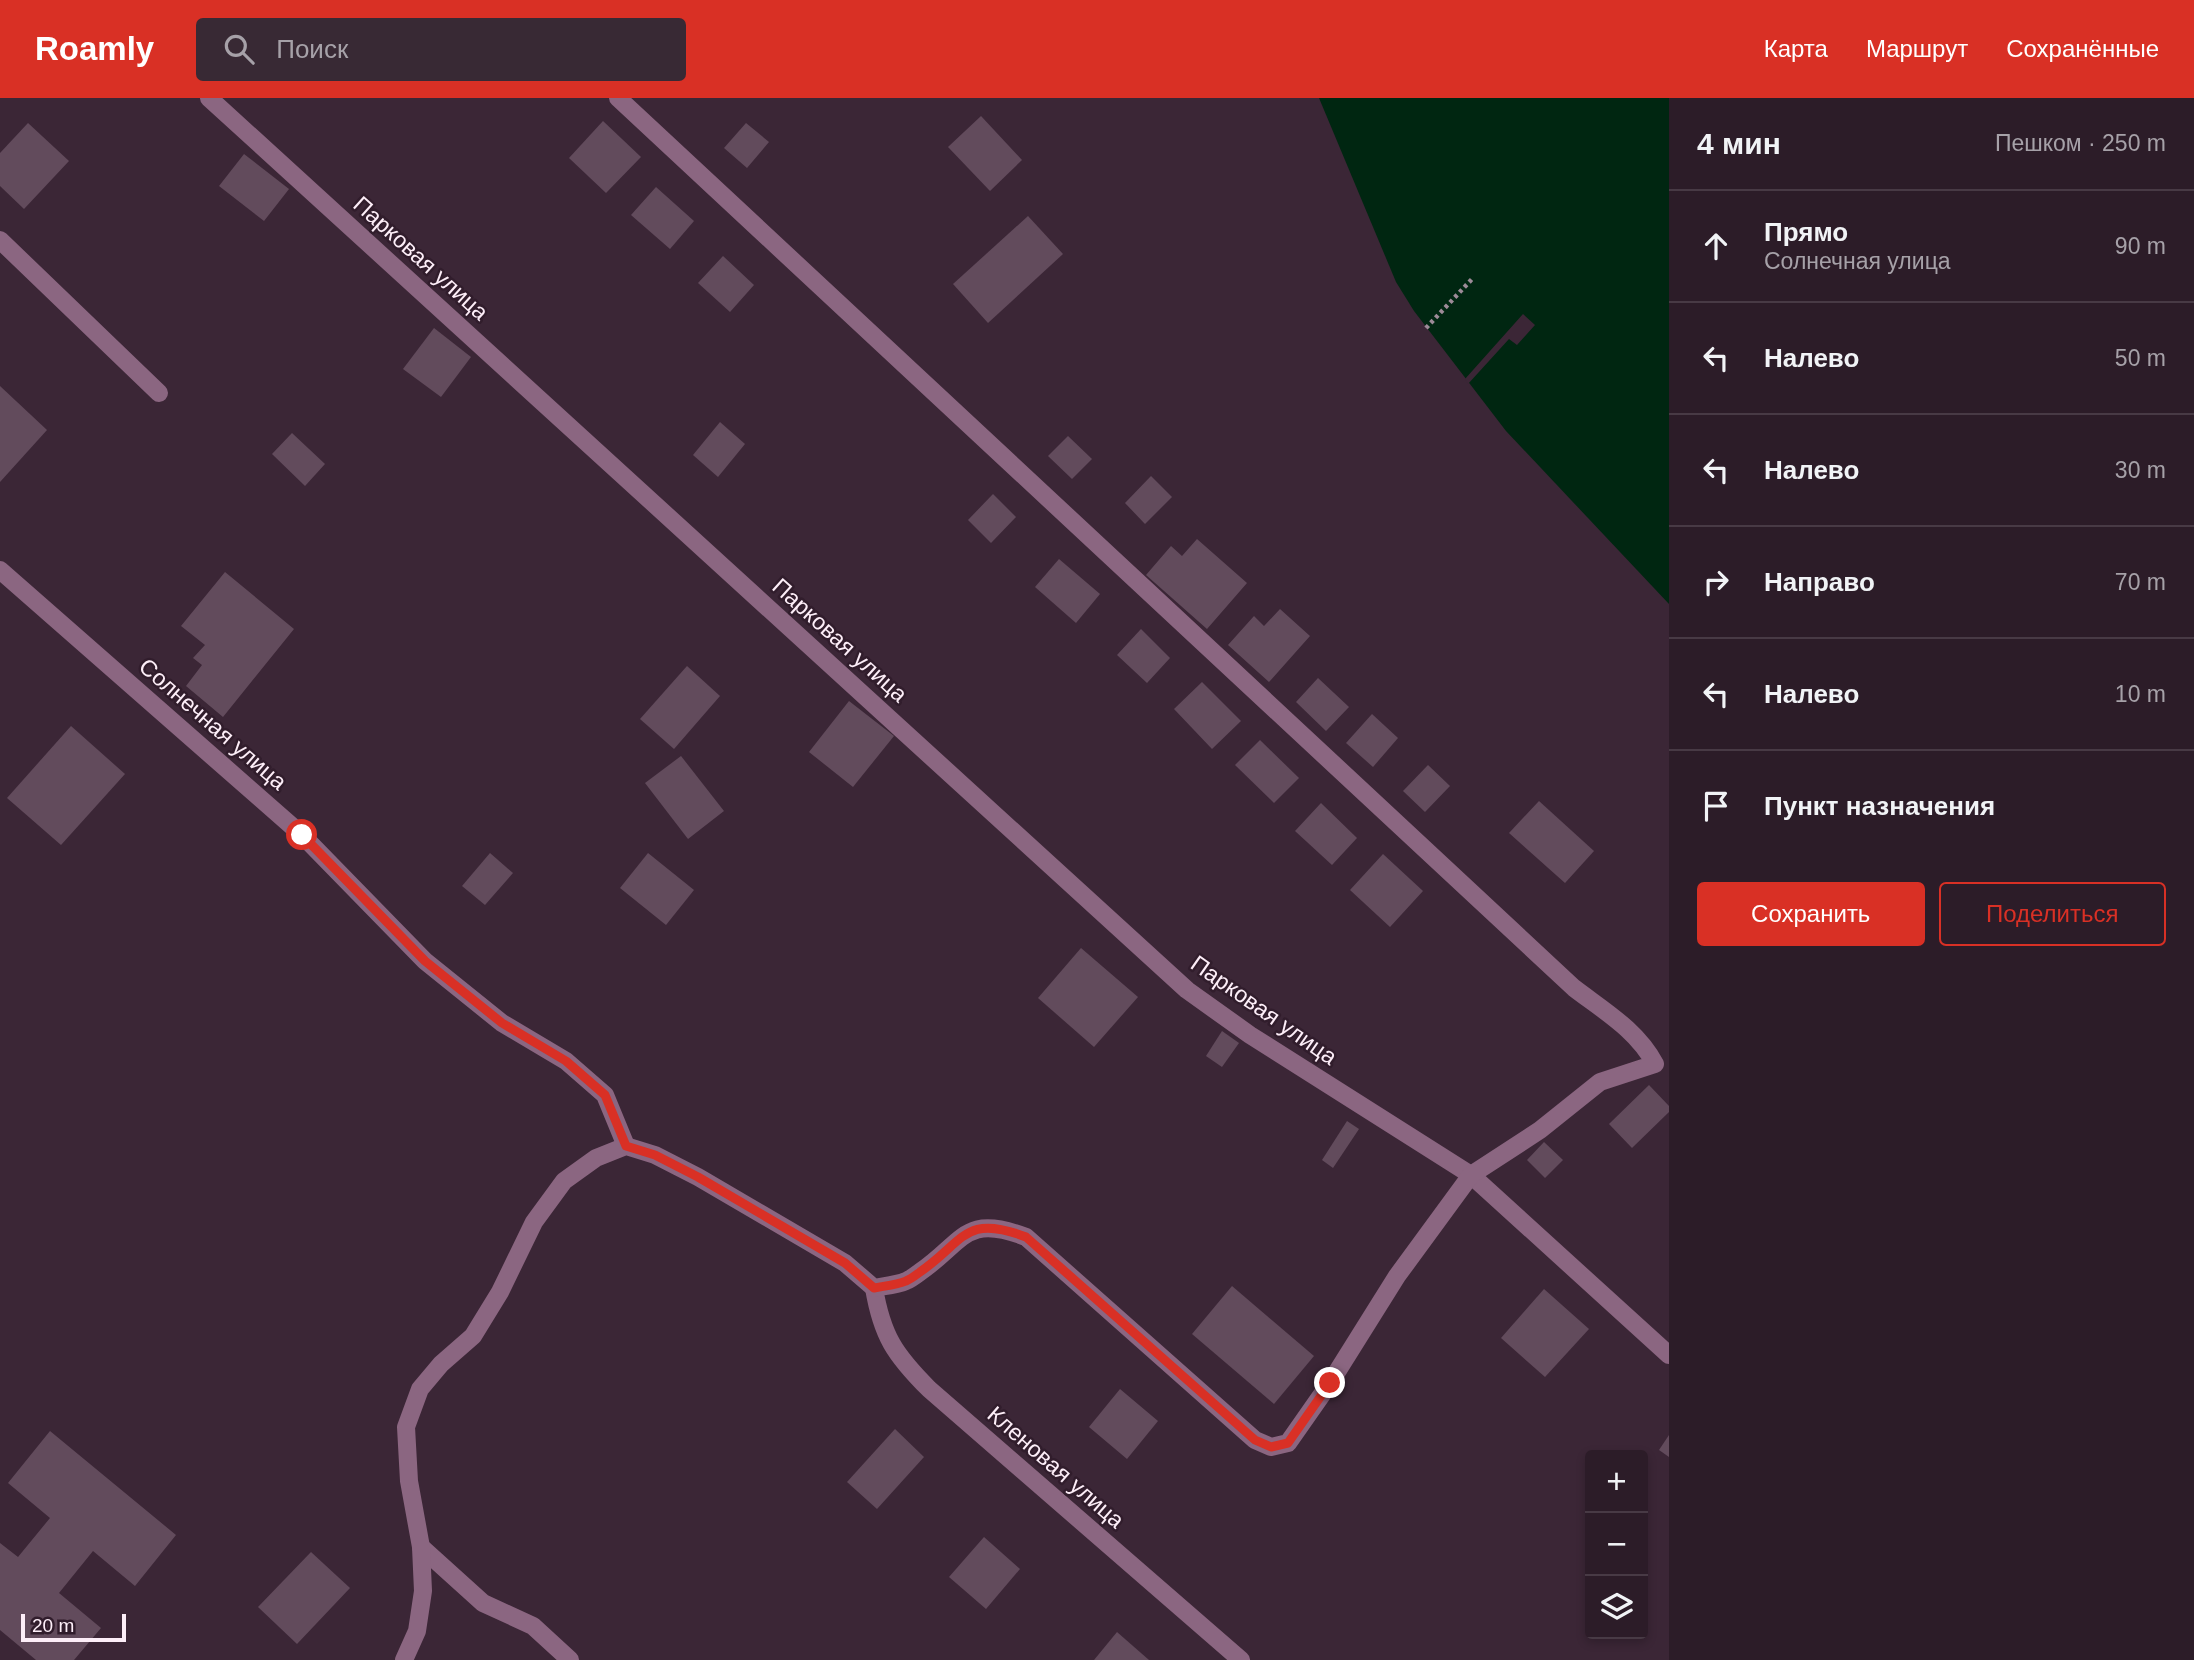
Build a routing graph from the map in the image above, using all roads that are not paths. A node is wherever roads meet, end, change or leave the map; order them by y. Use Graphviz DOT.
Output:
graph roads {
  1 [pos="209,98"];
  2 [pos="618,98"];
  3 [pos="0,240"];
  4 [pos="159,393"];
  5 [pos="0,570"];
  6 [pos="1662,1067"];
  7 [pos="626,1146"];
  8 [pos="1471,1175"];
  9 [pos="874,1288"];
  10 [pos="1669,1356"];
  11 [pos="421,1548"];
  12 [pos="404,1660"];
  13 [pos="570,1660"];
  14 [pos="1241,1660"];
  1 -- 8 [label="street, Парковая улица"];
  2 -- 6 [label="street"];
  3 -- 4 [label="street"];
  5 -- 7 [label="street, Солнечная улица"];
  6 -- 8 [label="street"];
  7 -- 9 [label="street"];
  7 -- 11 [label="street"];
  8 -- 9 [label="street"];
  8 -- 10 [label="street, Парковая улица"];
  9 -- 14 [label="street, Кленовая улица"];
  11 -- 12 [label="street"];
  11 -- 13 [label="street"];
}
